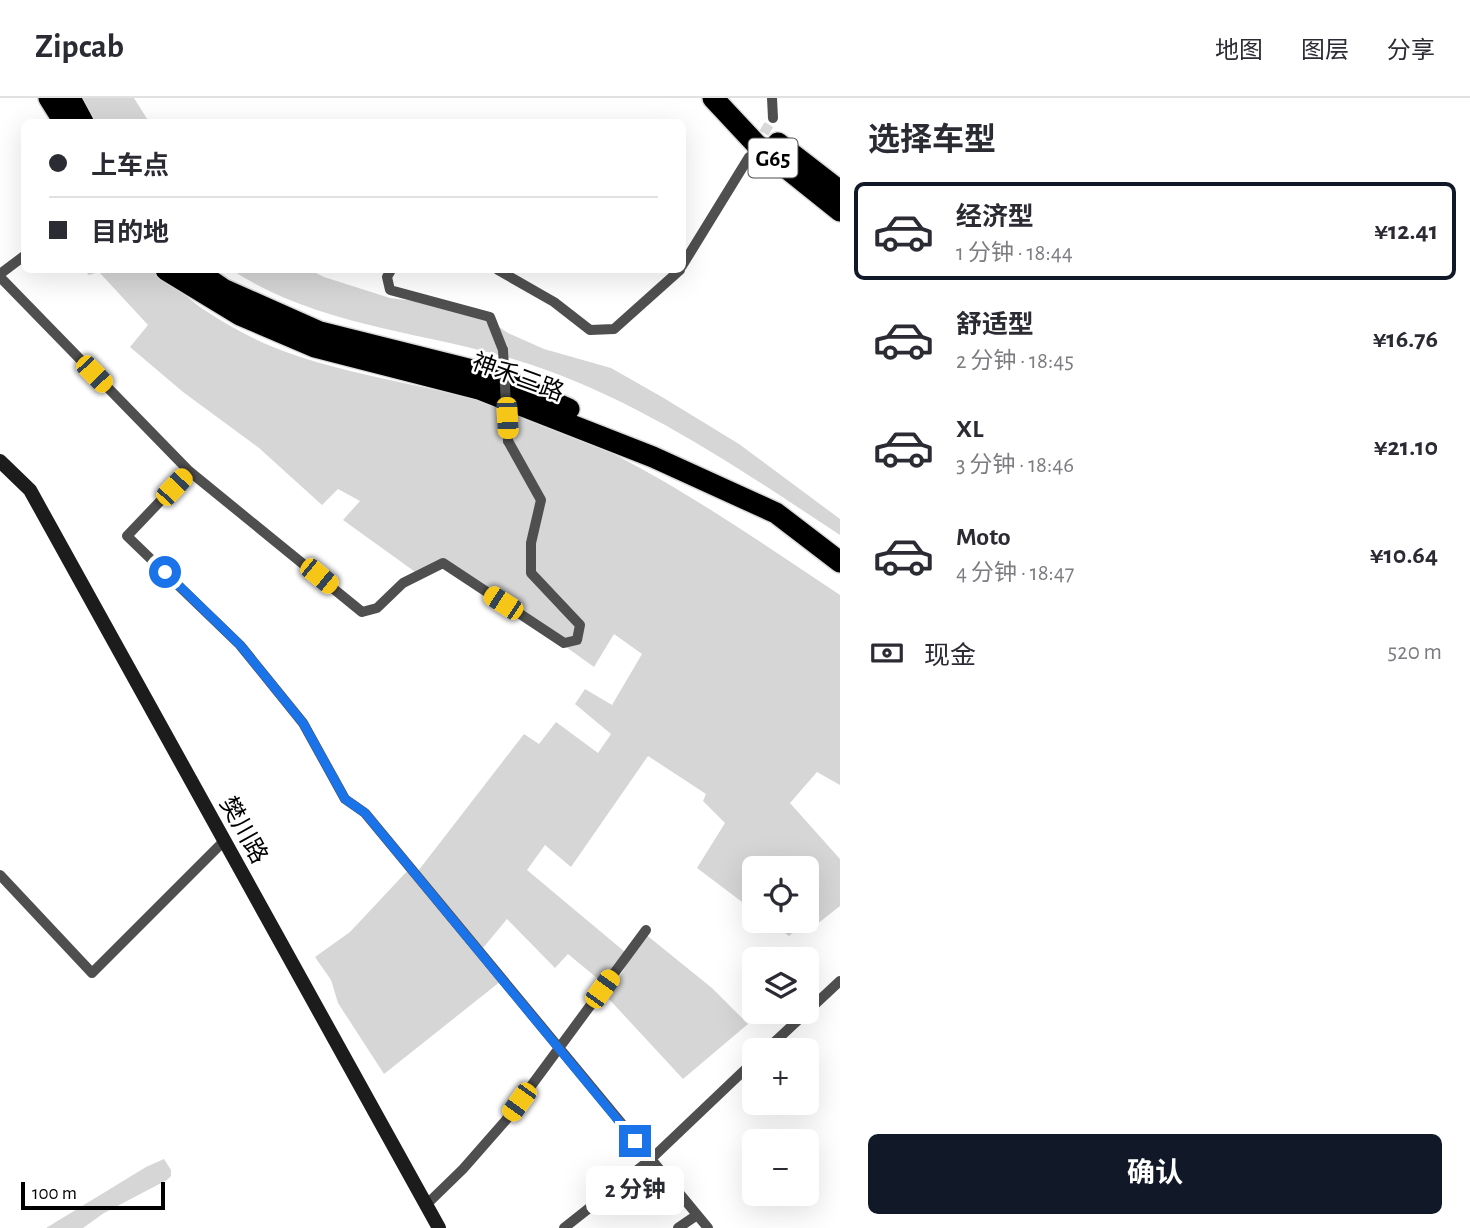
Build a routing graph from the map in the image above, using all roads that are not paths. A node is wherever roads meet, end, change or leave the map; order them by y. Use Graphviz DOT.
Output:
graph roads {
  1 [pos="49,98"];
  2 [pos="69,98"];
  3 [pos="713,98"];
  4 [pos="732,98"];
  5 [pos="772,98"];
  6 [pos="773,118"];
  7 [pos="62,119"];
  8 [pos="81,119"];
  9 [pos="749,157"];
  10 [pos="840,191"];
  11 [pos="840,211"];
  12 [pos="21,258"];
  13 [pos="686,260"];
  14 [pos="171,273"];
  15 [pos="199,273"];
  16 [pos="389,273"];
  17 [pos="503,273"];
  18 [pos="676,273"];
  19 [pos="0,275"];
  20 [pos="0,461"];
  21 [pos="189,471"];
  22 [pos="840,544"];
  23 [pos="840,562"];
  24 [pos="224,841"];
  25 [pos="0,875"];
  26 [pos="646,930"];
  27 [pos="840,981"];
  28 [pos="779,1038"];
  29 [pos="558,1049"];
  30 [pos="742,1072"];
  31 [pos="650,1160"];
  32 [pos="426,1205"];
  33 [pos="697,1215"];
  34 [pos="439,1228"];
  35 [pos="564,1228"];
  36 [pos="678,1228"];
  37 [pos="708,1228"];
  1 -- 7 [label="highway"];
  2 -- 8 [label="highway"];
  3 -- 11 [label="highway, G65"];
  4 -- 10 [label="highway, G65"];
  5 -- 6 [label="street"];
  9 -- 13 [label="street"];
  12 -- 19 [label="street"];
  14 -- 23 [label="highway, 神禾三路"];
  15 -- 22 [label="highway, 神禾三路"];
  16 -- 21 [label="street, bridge"];
  17 -- 18 [label="street"];
  19 -- 21 [label="street"];
  20 -- 24 [label="main road, 樊川路"];
  21 -- 29 [label="street"];
  24 -- 25 [label="street"];
  24 -- 32 [label="main road, 樊川路"];
  26 -- 29 [label="street"];
  27 -- 28 [label="street"];
  29 -- 31 [label="street"];
  29 -- 32 [label="street"];
  30 -- 31 [label="street"];
  31 -- 33 [label="street"];
  31 -- 35 [label="street"];
  32 -- 34 [label="main road, 樊川路"];
  33 -- 36 [label="street"];
  33 -- 37 [label="street"];
}
